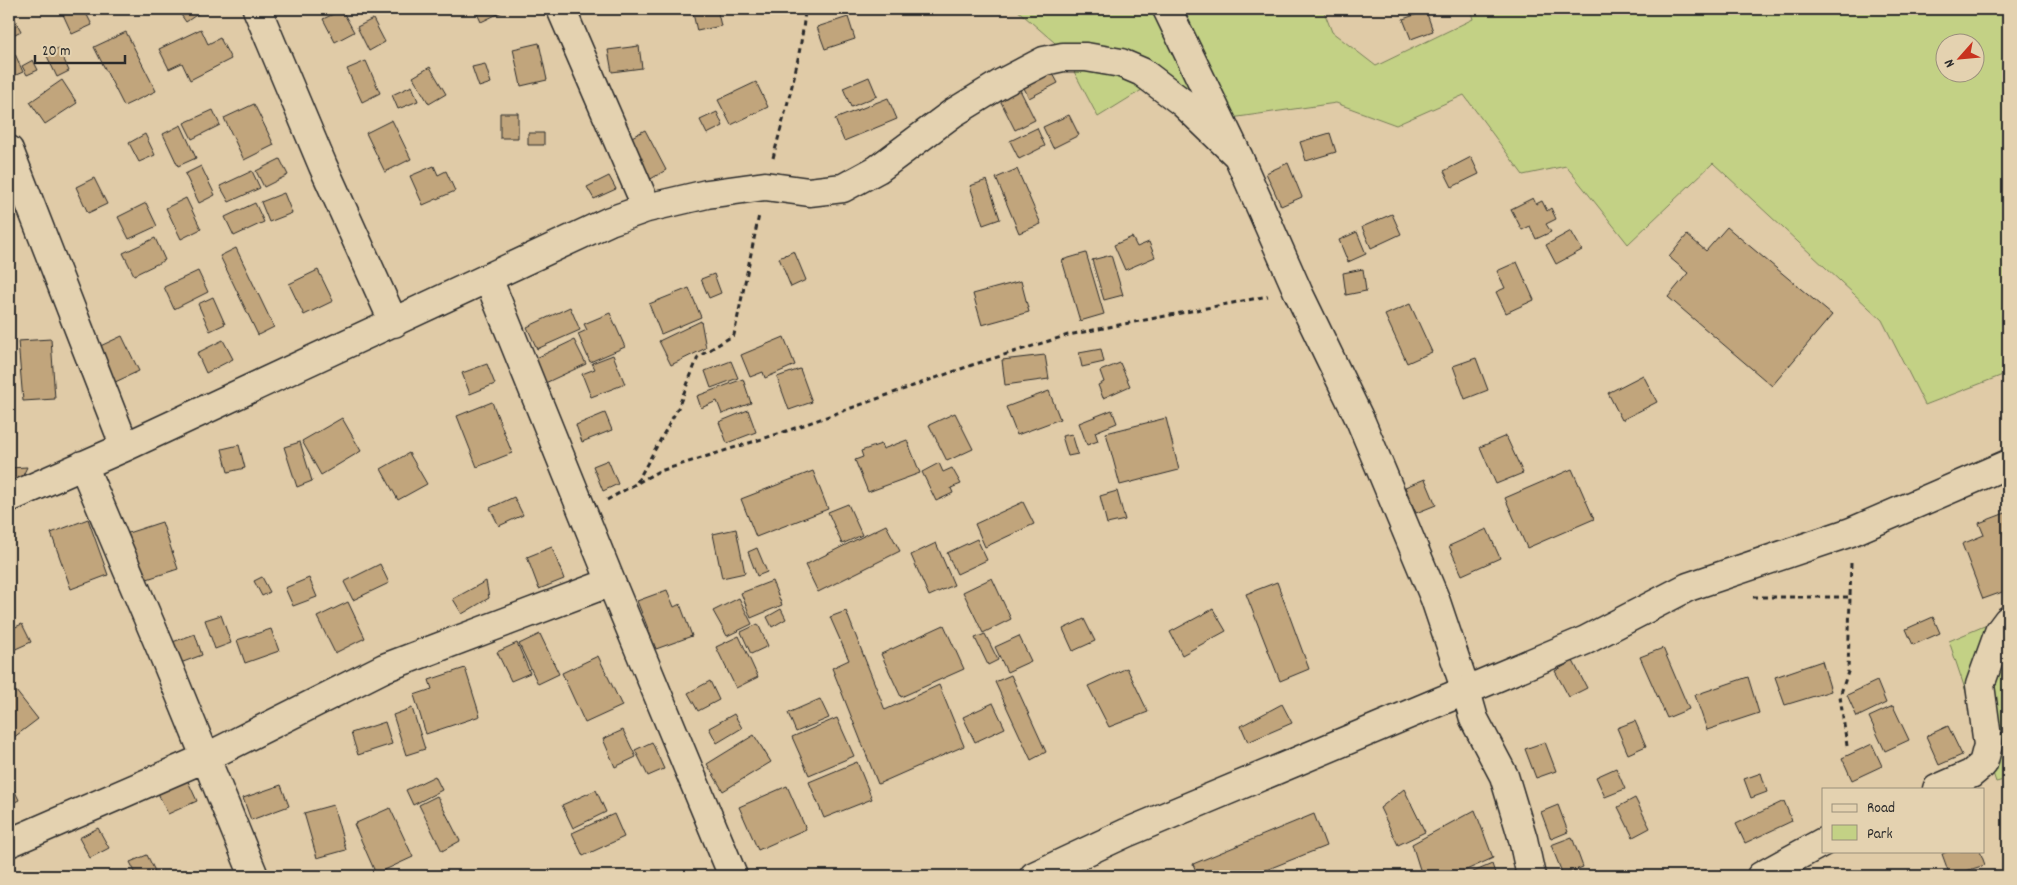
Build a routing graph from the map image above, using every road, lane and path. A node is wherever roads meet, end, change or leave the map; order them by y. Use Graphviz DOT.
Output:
graph roads {
  1 [pos="257,9"];
  2 [pos="561,9"];
  3 [pos="805,9"];
  4 [pos="1168,9"];
  5 [pos="9,150"];
  6 [pos="1238,156"];
  7 [pos="765,186"];
  8 [pos="647,208"];
  9 [pos="488,278"];
  10 [pos="1298,292"];
  11 [pos="394,323"];
  12 [pos="125,447"];
  13 [pos="2008,464"];
  14 [pos="82,465"];
  15 [pos="637,483"];
  16 [pos="9,498"];
  17 [pos="584,514"];
  18 [pos="1851,532"];
  19 [pos="611,582"];
  20 [pos="1753,597"];
  21 [pos="1850,597"];
  22 [pos="2008,620"];
  23 [pos="1466,691"];
  24 [pos="1848,746"];
  25 [pos="205,758"];
  26 [pos="1939,788"];
  27 [pos="9,843"];
  28 [pos="1822,843"];
  29 [pos="254,876"];
  30 [pos="733,876"];
  31 [pos="1034,876"];
  32 [pos="1531,876"];
  33 [pos="1761,876"];
  1 -- 11 [label="street"];
  2 -- 8 [label="street"];
  3 -- 7 [label="path"];
  4 -- 6 [label="street"];
  5 -- 12 [label="street"];
  6 -- 7 [label="street"];
  6 -- 10 [label="street"];
  7 -- 8 [label="street"];
  7 -- 15 [label="path"];
  8 -- 9 [label="street"];
  9 -- 11 [label="street"];
  9 -- 17 [label="street"];
  10 -- 15 [label="path"];
  10 -- 23 [label="street"];
  11 -- 12 [label="street"];
  12 -- 14 [label="street"];
  13 -- 18 [label="street"];
  14 -- 16 [label="street"];
  14 -- 25 [label="street"];
  15 -- 17 [label="path"];
  17 -- 19 [label="street"];
  18 -- 21 [label="path"];
  18 -- 23 [label="street"];
  19 -- 25 [label="street"];
  19 -- 30 [label="street"];
  20 -- 21 [label="path"];
  21 -- 24 [label="path"];
  22 -- 26 [label="street"];
  23 -- 31 [label="street"];
  23 -- 32 [label="street"];
  25 -- 27 [label="street"];
  25 -- 29 [label="street"];
  28 -- 33 [label="street"];
}
